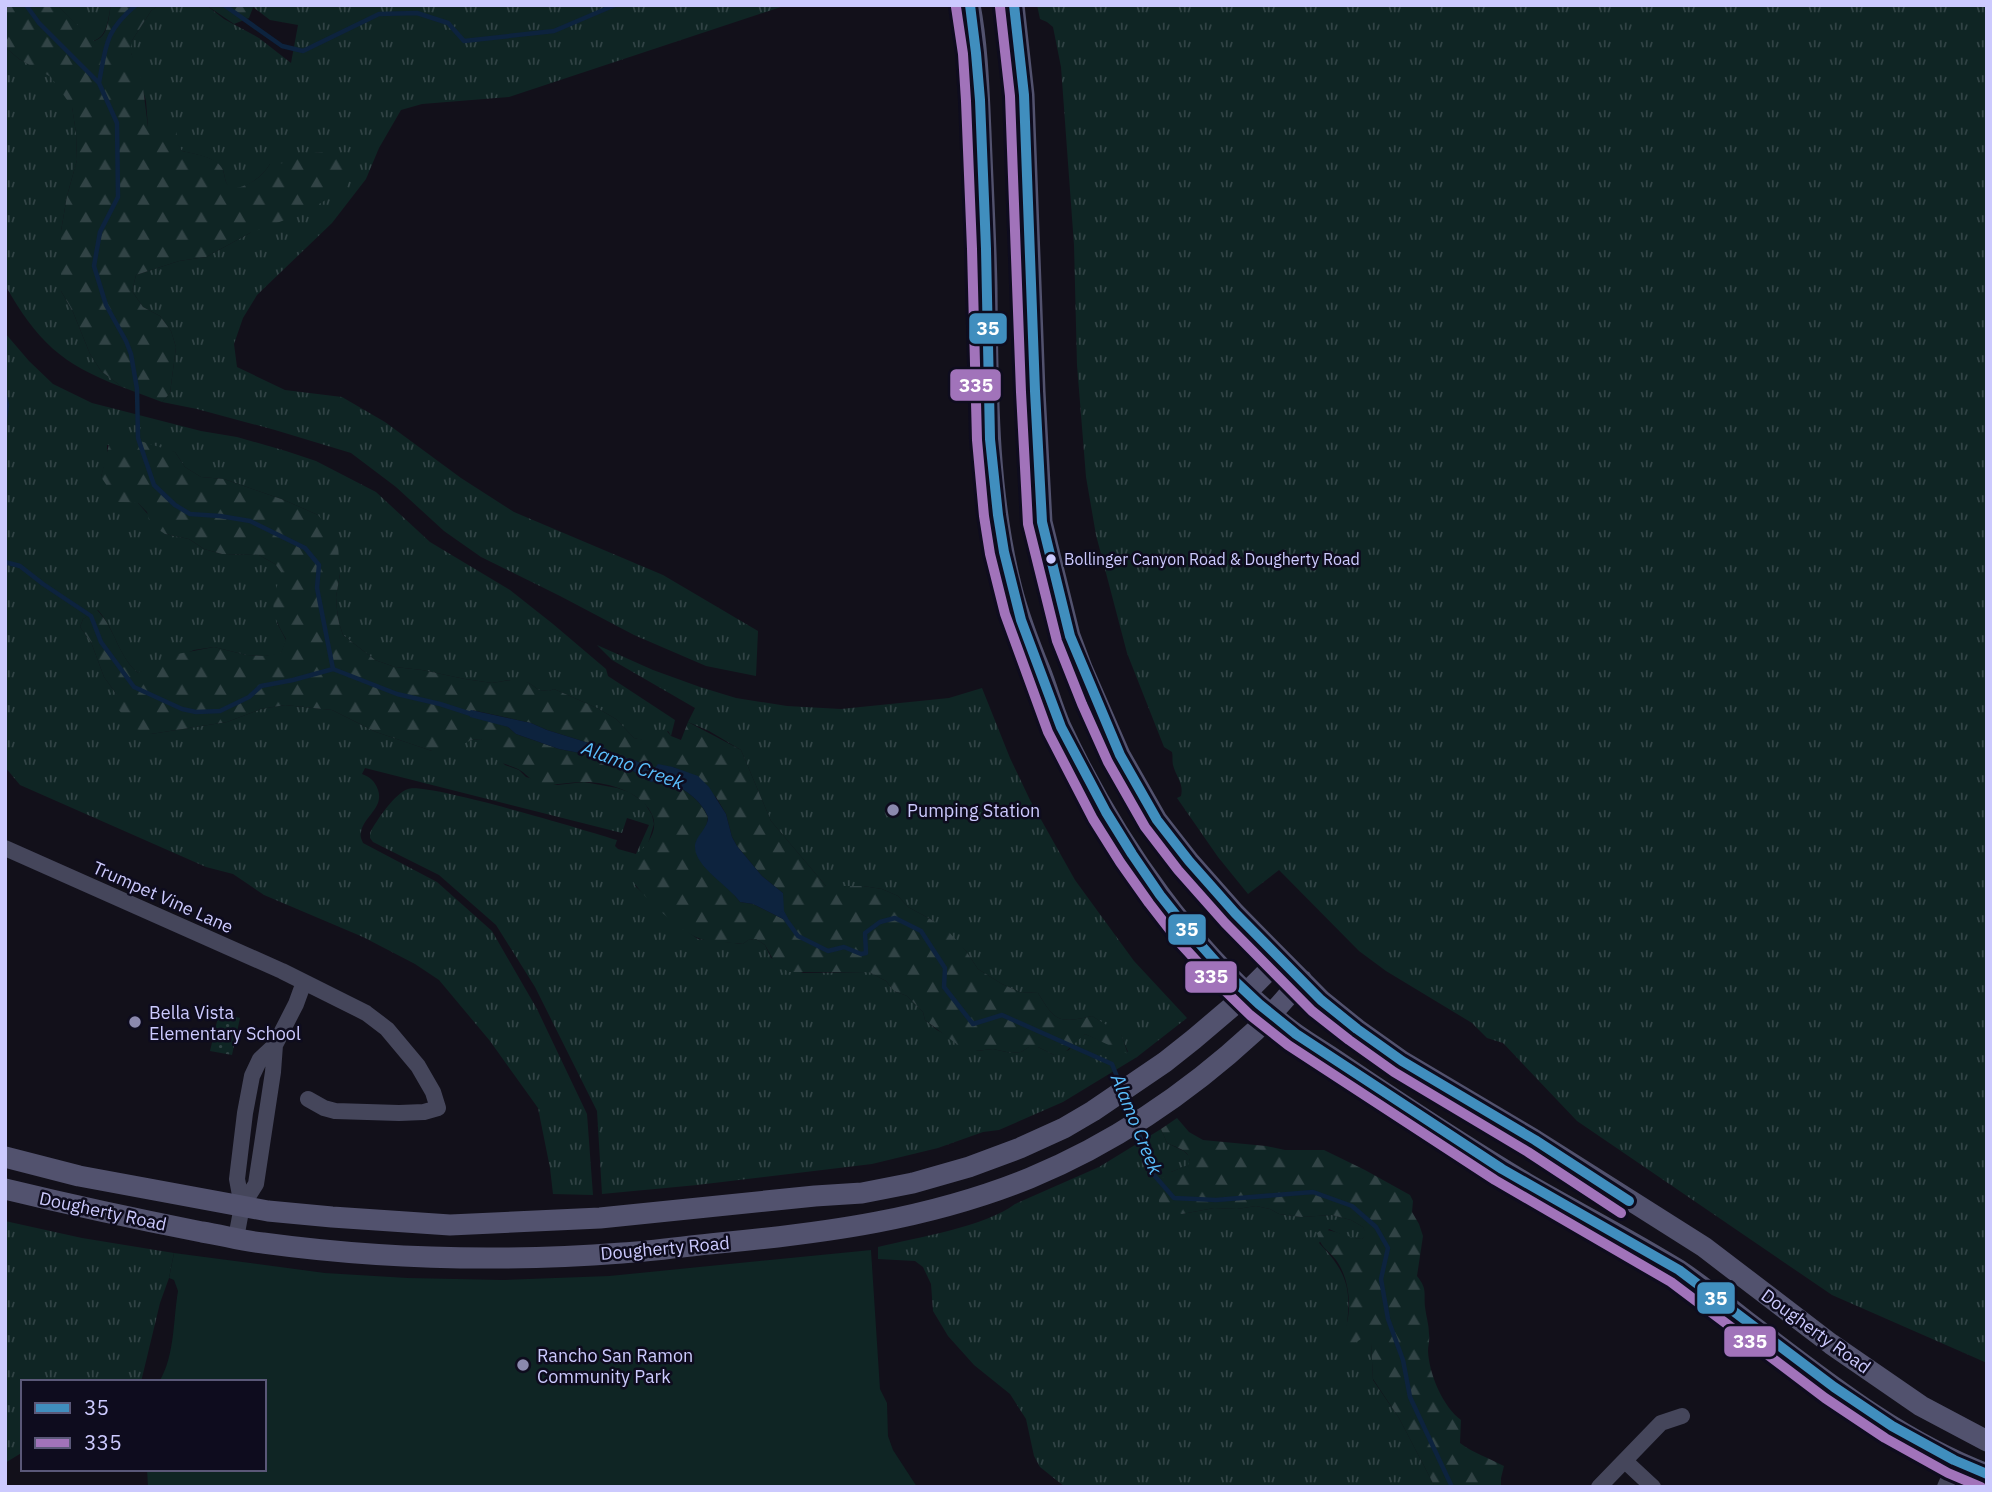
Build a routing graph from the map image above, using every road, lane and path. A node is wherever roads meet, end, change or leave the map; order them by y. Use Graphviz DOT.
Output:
graph roads {
  1 [pos="970,5"];
  2 [pos="1014,5"];
  3 [pos="5,848"];
  4 [pos="1280,959"];
  5 [pos="1302,981"];
  6 [pos="304,982"];
  7 [pos="1246,992"];
  8 [pos="1271,1013"];
  9 [pos="308,1100"];
  10 [pos="5,1157"];
  11 [pos="5,1189"];
  12 [pos="242,1206"];
  13 [pos="236,1238"];
  14 [pos="1682,1416"];
  15 [pos="1987,1441"];
  16 [pos="1625,1461"];
  17 [pos="1955,1462"];
  18 [pos="1981,1478"];
  19 [pos="1599,1487"];
  20 [pos="1653,1487"];
  21 [pos="1945,1487"];
  1 -- 7 [label="main road"];
  2 -- 4 [label="main road"];
  3 -- 6 [label="street, Trumpet Vine Lane"];
  4 -- 5 [label="main road, Dougherty Road"];
  4 -- 7 [label="main road, Dougherty Road"];
  5 -- 8 [label="main road, Dougherty Road"];
  5 -- 15 [label="main road, Dougherty Road"];
  6 -- 9 [label="street, Trumpet Vine Lane"];
  6 -- 12 [label="street"];
  7 -- 8 [label="main road, Dougherty Road"];
  7 -- 12 [label="main road, Dougherty Road"];
  8 -- 13 [label="main road, Dougherty Road"];
  8 -- 17 [label="main road, Dougherty Road"];
  10 -- 12 [label="main road, Dougherty Road"];
  11 -- 13 [label="main road, Dougherty Road"];
  12 -- 13 [label="street"];
  14 -- 16 [label="street"];
  16 -- 19 [label="street"];
  16 -- 20 [label="street"];
  17 -- 18 [label="main road, Dougherty Road"];
  17 -- 21 [label="street"];
}
